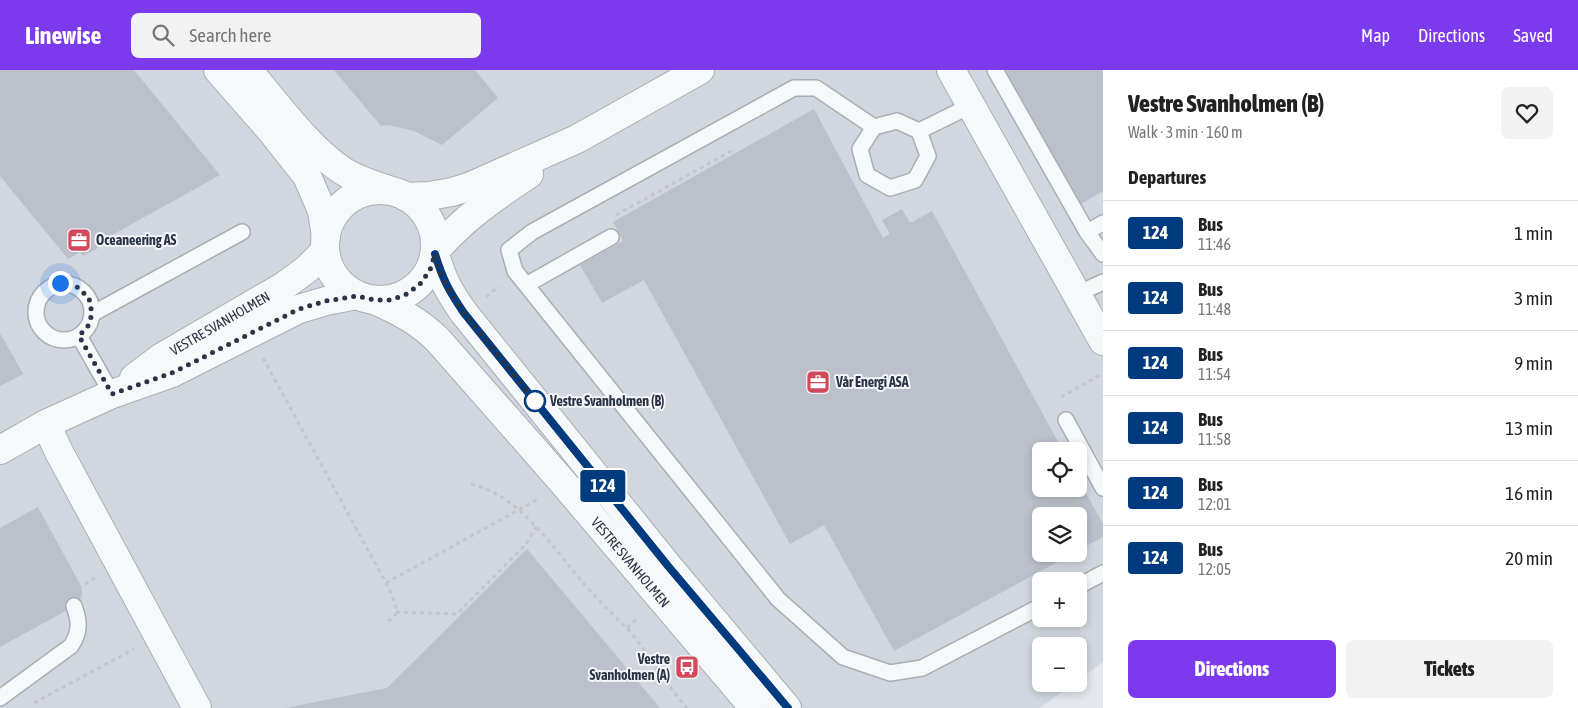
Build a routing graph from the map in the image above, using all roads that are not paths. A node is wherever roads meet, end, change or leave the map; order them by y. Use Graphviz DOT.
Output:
graph roads {
  1 [pos="218,70"];
  2 [pos="248,70"];
  3 [pos="700,70"];
  4 [pos="951,70"];
  5 [pos="996,70"];
  6 [pos="970,106"];
  7 [pos="874,127"];
  8 [pos="918,131"];
  9 [pos="576,139"];
  10 [pos="398,194"];
  11 [pos="1103,223"];
  12 [pos="242,232"];
  13 [pos="1086,232"];
  14 [pos="611,237"];
  15 [pos="326,244"];
  16 [pos="435,252"];
  17 [pos="1103,254"];
  18 [pos="1103,282"];
  19 [pos="526,285"];
  20 [pos="1077,294"];
  21 [pos="366,298"];
  22 [pos="92,314"];
  23 [pos="79,336"];
  24 [pos="1103,341"];
  25 [pos="112,394"];
  26 [pos="1066,420"];
  27 [pos="46,424"];
  28 [pos="0,450"];
  29 [pos="1103,488"];
  30 [pos="1103,574"];
  31 [pos="1087,582"];
  32 [pos="74,606"];
  33 [pos="1032,611"];
  34 [pos="0,698"];
  35 [pos="197,708"];
  36 [pos="754,708"];
  37 [pos="788,708"];
  1 -- 15 [label="street"];
  2 -- 10 [label="street"];
  3 -- 9 [label="street"];
  4 -- 6 [label="street"];
  5 -- 13 [label="lane"];
  6 -- 8 [label="lane"];
  6 -- 20 [label="street"];
  7 -- 8 [label="lane"];
  7 -- 8 [label="lane"];
  7 -- 19 [label="lane"];
  9 -- 10 [label="street"];
  9 -- 16 [label="street"];
  10 -- 15 [label="street"];
  10 -- 16 [label="street"];
  11 -- 13 [label="lane"];
  12 -- 22 [label="lane"];
  13 -- 17 [label="lane"];
  14 -- 19 [label="lane"];
  15 -- 21 [label="street"];
  15 -- 25 [label="street, VESTRE SVANHOLMEN"];
  16 -- 21 [label="street"];
  16 -- 37 [label="street, VESTRE SVANHOLMEN"];
  18 -- 20 [label="lane"];
  19 -- 33 [label="lane"];
  20 -- 24 [label="street"];
  21 -- 25 [label="street, VESTRE SVANHOLMEN"];
  21 -- 36 [label="street, VESTRE SVANHOLMEN"];
  22 -- 23 [label="lane"];
  22 -- 23 [label="lane"];
  23 -- 25 [label="lane"];
  25 -- 27 [label="street, VESTRE SVANHOLMEN"];
  26 -- 29 [label="lane"];
  27 -- 28 [label="street, VESTRE SVANHOLMEN"];
  27 -- 35 [label="street"];
  30 -- 31 [label="lane"];
  32 -- 34 [label="lane"];
}
